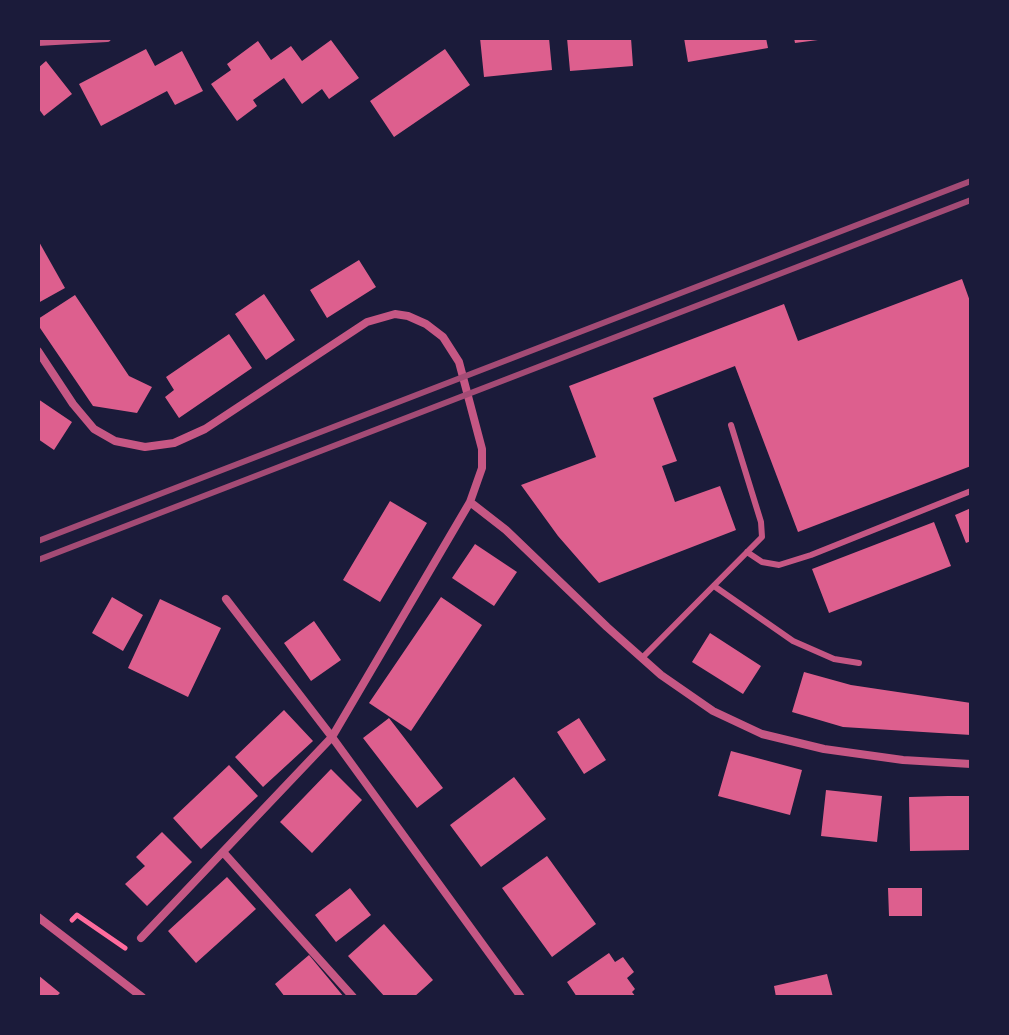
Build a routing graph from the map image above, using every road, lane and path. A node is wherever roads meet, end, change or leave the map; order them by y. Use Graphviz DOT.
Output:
graph roads {
  1 [pos="107,38"];
  2 [pos="38,42"];
  3 [pos="38,351"];
  4 [pos="731,425"];
  5 [pos="971,491"];
  6 [pos="470,502"];
  7 [pos="747,552"];
  8 [pos="714,586"];
  9 [pos="226,599"];
  10 [pos="642,658"];
  11 [pos="859,663"];
  12 [pos="332,737"];
  13 [pos="971,764"];
  14 [pos="223,852"];
  15 [pos="38,917"];
  16 [pos="61,934"];
  17 [pos="141,938"];
  18 [pos="142,997"];
  19 [pos="353,997"];
  20 [pos="521,997"];
  1 -- 2 [label="street"];
  3 -- 6 [label="street"];
  4 -- 7 [label="lane"];
  5 -- 7 [label="lane"];
  6 -- 10 [label="street"];
  6 -- 12 [label="street"];
  7 -- 8 [label="lane"];
  8 -- 10 [label="lane"];
  8 -- 11 [label="lane"];
  9 -- 12 [label="street"];
  10 -- 13 [label="street"];
  12 -- 14 [label="street"];
  12 -- 20 [label="street"];
  14 -- 17 [label="street"];
  14 -- 19 [label="street"];
  15 -- 16 [label="street"];
  16 -- 17 [label="path"];
  16 -- 18 [label="street"];
}
